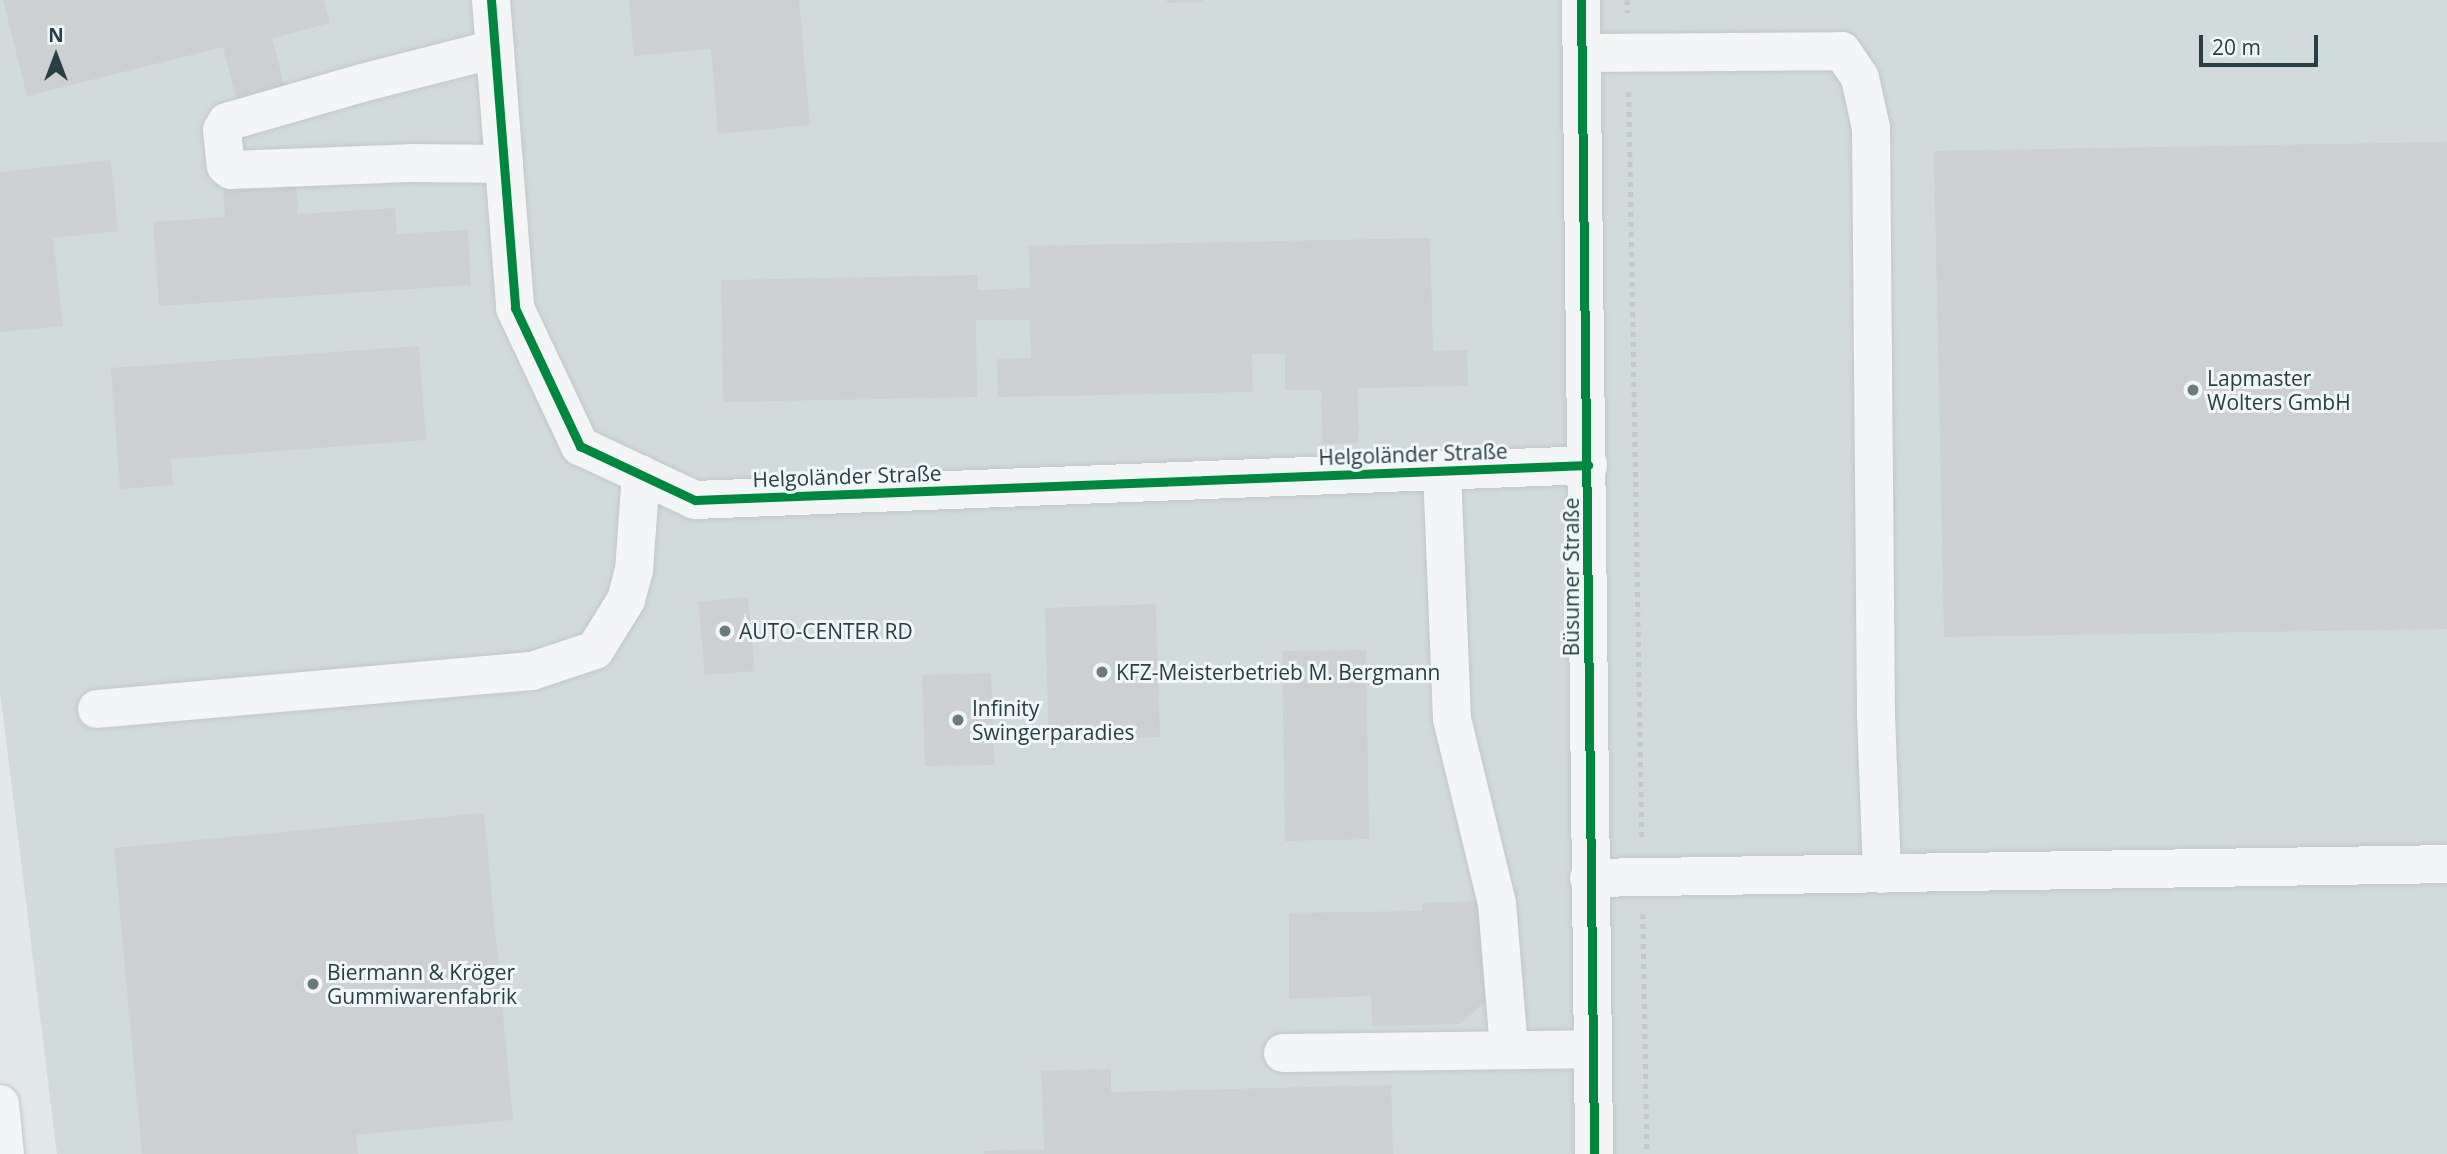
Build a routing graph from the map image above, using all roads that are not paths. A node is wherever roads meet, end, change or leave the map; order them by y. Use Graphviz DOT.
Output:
graph roads {
  1 [pos="491,0"];
  2 [pos="1581,0"];
  3 [pos="495,49"];
  4 [pos="1582,52"];
  5 [pos="504,164"];
  6 [pos="1588,465"];
  7 [pos="1442,470"];
  8 [pos="641,474"];
  9 [pos="97,709"];
  10 [pos="2447,864"];
  11 [pos="1882,874"];
  12 [pos="1589,878"];
  13 [pos="1592,1049"];
  14 [pos="1509,1050"];
  15 [pos="1283,1053"];
  16 [pos="0,1104"];
  17 [pos="5,1154"];
  18 [pos="1594,1154"];
  1 -- 3 [label="street, Helgoländer Straße"];
  2 -- 4 [label="street, Büsumer Straße"];
  3 -- 5 [label="street, Helgoländer Straße"];
  3 -- 5 [label="street"];
  4 -- 6 [label="street, Büsumer Straße"];
  4 -- 11 [label="street"];
  5 -- 8 [label="street, Helgoländer Straße"];
  6 -- 7 [label="street, Helgoländer Straße"];
  6 -- 12 [label="street, Büsumer Straße"];
  7 -- 8 [label="street, Helgoländer Straße"];
  7 -- 14 [label="street"];
  8 -- 9 [label="street"];
  10 -- 11 [label="street"];
  11 -- 12 [label="street"];
  12 -- 13 [label="street, Büsumer Straße"];
  13 -- 14 [label="street"];
  13 -- 18 [label="street, Büsumer Straße"];
  14 -- 15 [label="street"];
  16 -- 17 [label="street"];
}
